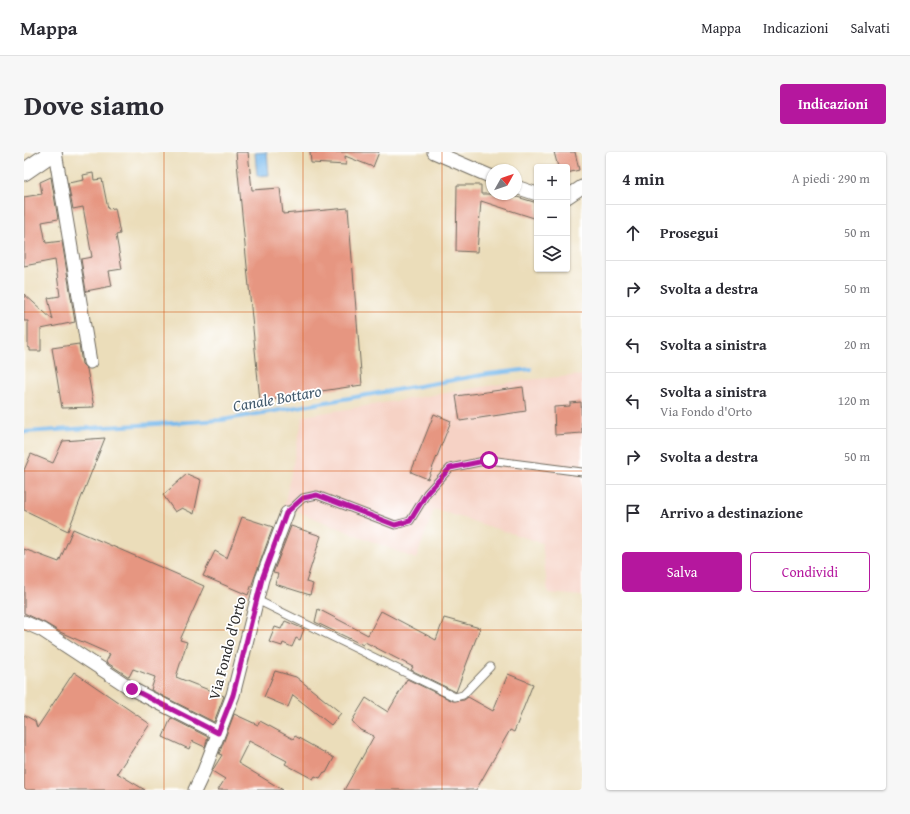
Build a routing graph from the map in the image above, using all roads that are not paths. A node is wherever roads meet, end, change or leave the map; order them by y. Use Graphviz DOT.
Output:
graph roads {
  1 [pos="54,152"];
  2 [pos="434,152"];
  3 [pos="24,172"];
  4 [pos="486,174"];
  5 [pos="582,187"];
  6 [pos="522,189"];
  7 [pos="534,193"];
  8 [pos="570,195"];
  9 [pos="90,362"];
  10 [pos="582,472"];
  11 [pos="286,513"];
  12 [pos="257,600"];
  13 [pos="24,622"];
  14 [pos="490,666"];
  15 [pos="218,733"];
  16 [pos="195,790"];
  1 -- 3 [label="street"];
  1 -- 9 [label="street"];
  2 -- 4 [label="street"];
  5 -- 8 [label="street"];
  6 -- 7 [label="street"];
  10 -- 11 [label="lane"];
  11 -- 12 [label="street, Via Fondo d'Orto"];
  12 -- 14 [label="lane"];
  12 -- 15 [label="street, Via Fondo d'Orto"];
  13 -- 15 [label="street"];
  15 -- 16 [label="street, Via Fondo d'Orto"];
}
